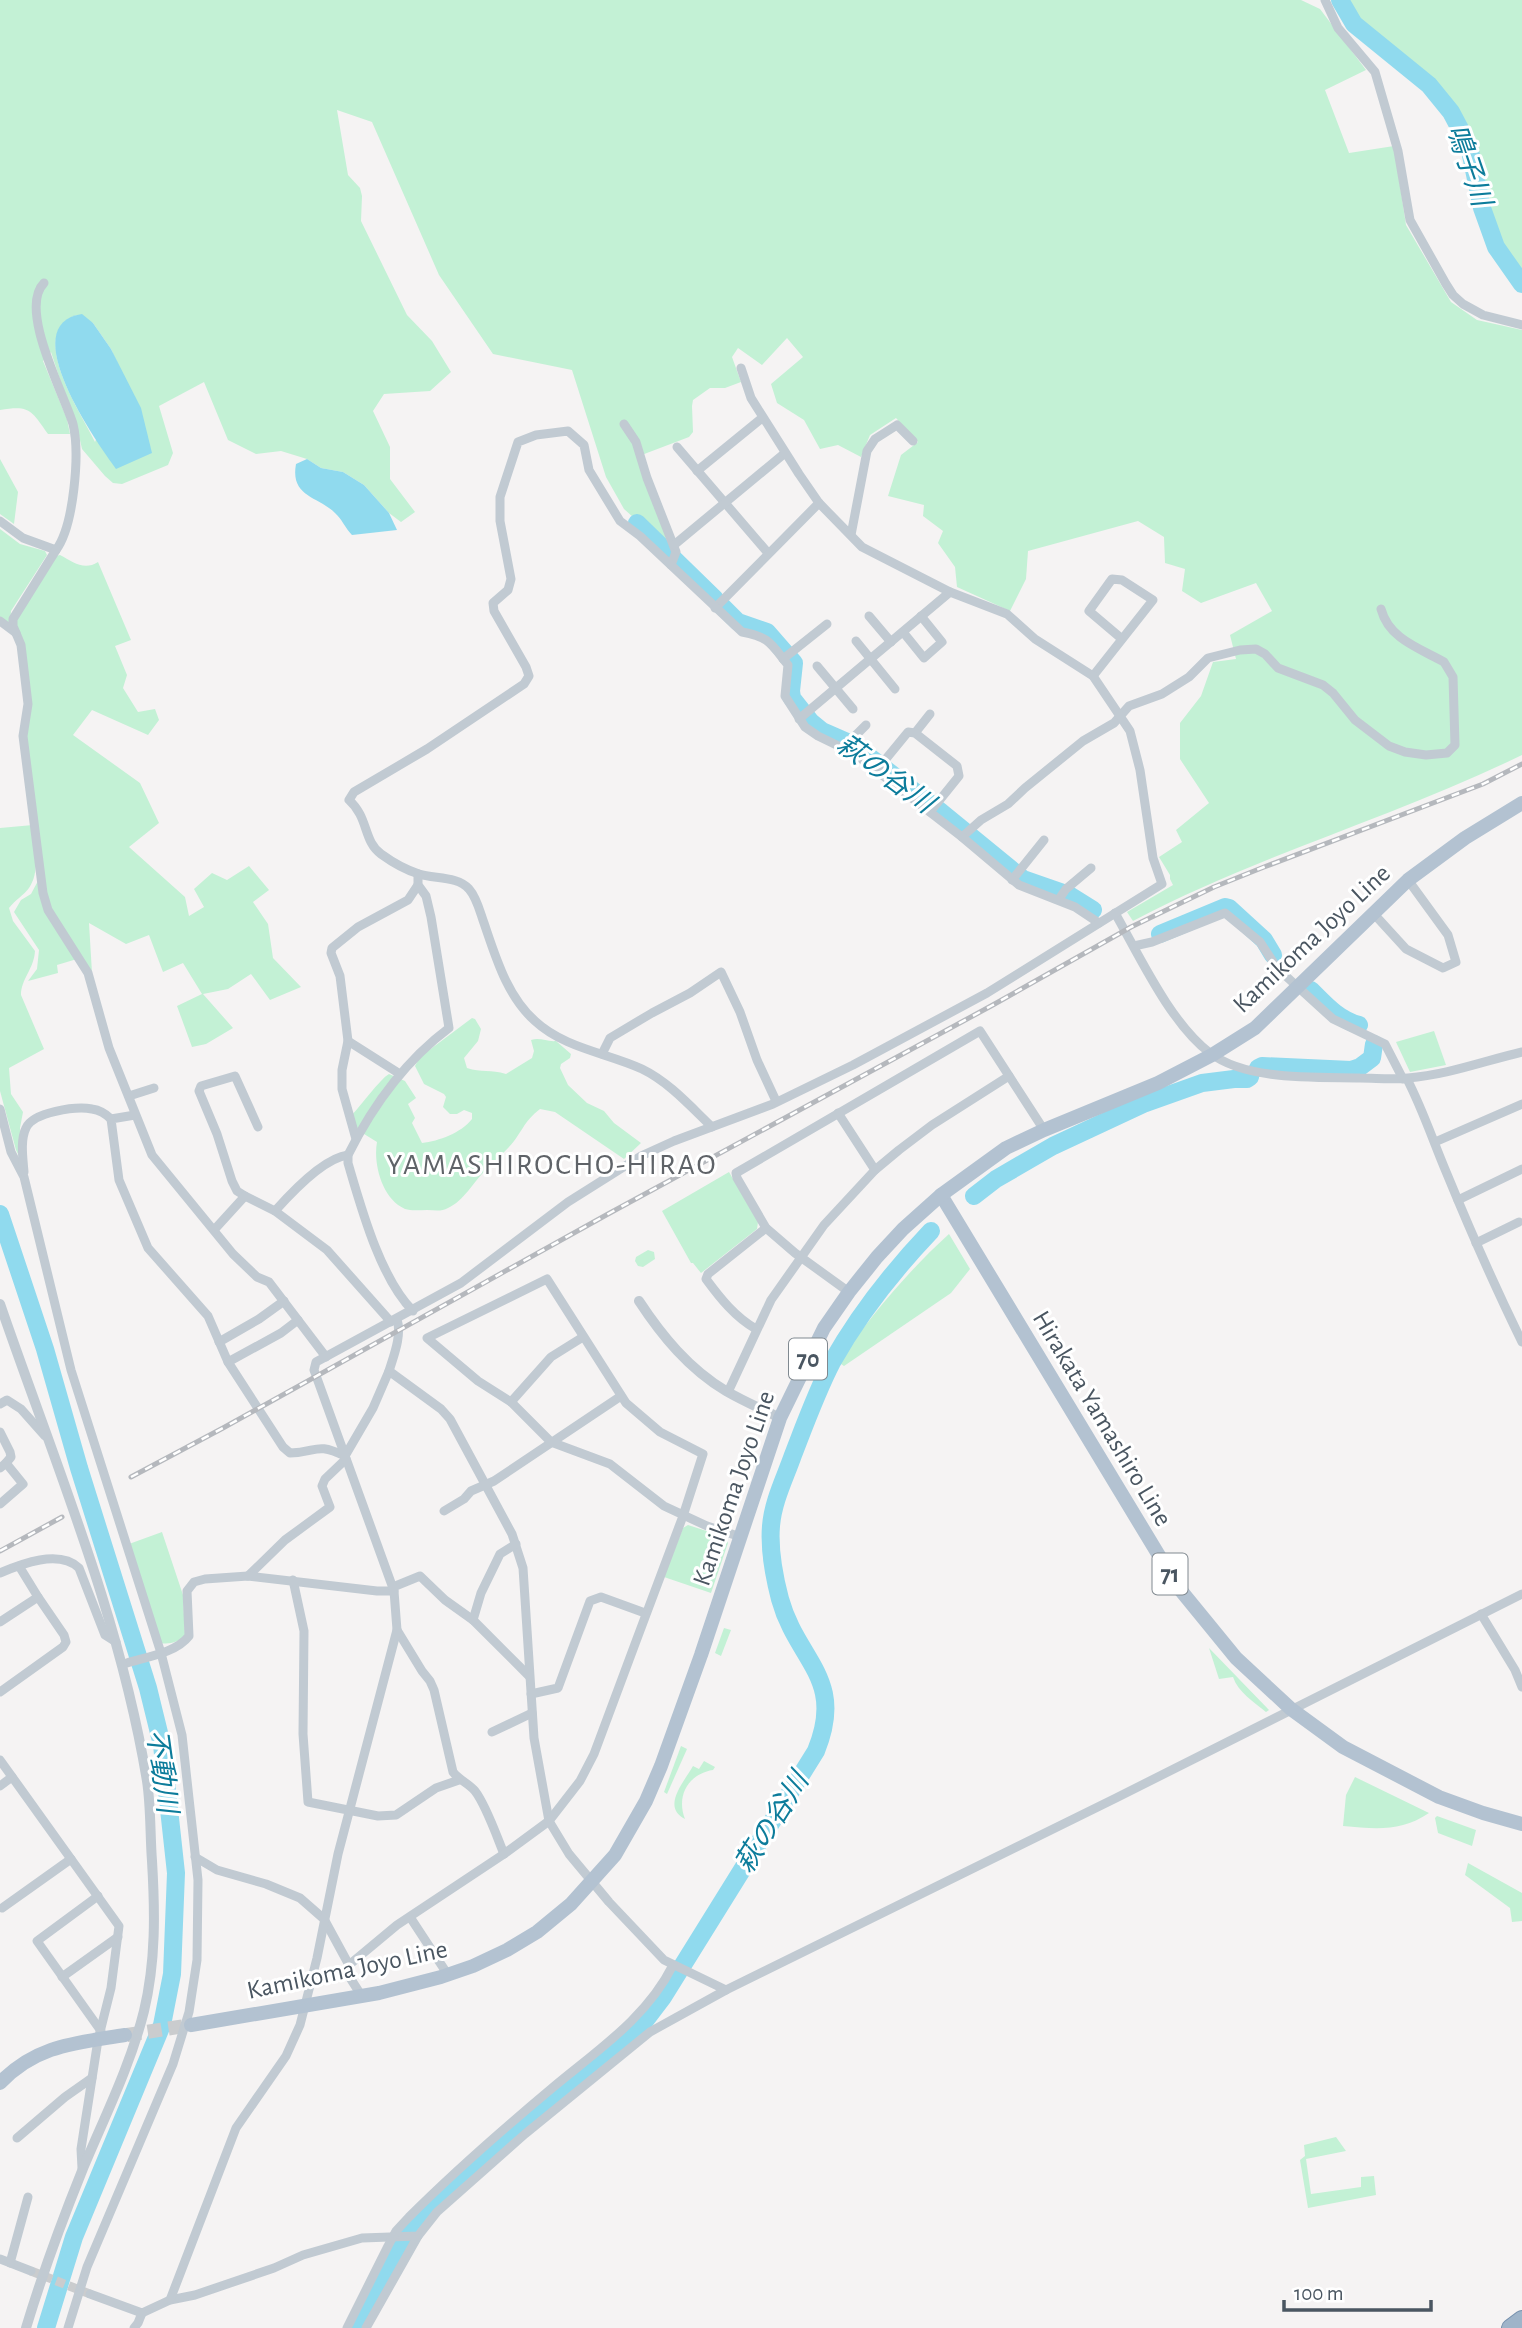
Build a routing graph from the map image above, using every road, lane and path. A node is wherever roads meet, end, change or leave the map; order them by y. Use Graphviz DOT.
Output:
graph roads {
  1 [pos="1325,0"];
  2 [pos="44,283"];
  3 [pos="1522,325"];
  4 [pos="741,368"];
  5 [pos="762,418"];
  6 [pos="624,424"];
  7 [pos="913,441"];
  8 [pos="677,447"];
  9 [pos="785,453"];
  10 [pos="697,471"];
  11 [pos="724,503"];
  12 [pos="819,503"];
  13 [pos="0,521"];
  14 [pos="850,535"];
  15 [pos="674,545"];
  16 [pos="56,550"];
  17 [pos="768,553"];
  18 [pos="673,560"];
  19 [pos="950,592"];
  20 [pos="715,608"];
  21 [pos="1381,609"];
  22 [pos="869,616"];
  23 [pos="921,617"];
  24 [pos="0,621"];
  25 [pos="827,624"];
  26 [pos="902,632"];
  27 [pos="17,634"];
  28 [pos="1122,639"];
  29 [pos="856,641"];
  30 [pos="891,642"];
  31 [pos="786,656"];
  32 [pos="870,659"];
  33 [pos="817,666"];
  34 [pos="1093,676"];
  35 [pos="835,688"];
  36 [pos="895,689"];
  37 [pos="853,709"];
  38 [pos="930,714"];
  39 [pos="1121,715"];
  40 [pos="802,716"];
  41 [pos="866,725"];
  42 [pos="915,733"];
  43 [pos="848,746"];
  44 [pos="879,768"];
  45 [pos="1522,803"];
  46 [pos="933,809"];
  47 [pos="965,834"];
  48 [pos="1044,840"];
  49 [pos="1091,868"];
  50 [pos="418,874"];
  51 [pos="1015,876"];
  52 [pos="1408,880"];
  53 [pos="418,885"];
  54 [pos="1061,895"];
  55 [pos="1115,914"];
  56 [pos="1374,914"];
  57 [pos="1099,923"];
  58 [pos="1134,946"];
  59 [pos="1297,988"];
  60 [pos="348,1041"];
  61 [pos="1522,1052"];
  62 [pos="602,1054"];
  63 [pos="1212,1055"];
  64 [pos="400,1074"];
  65 [pos="1009,1076"];
  66 [pos="1405,1079"];
  67 [pos="154,1088"];
  68 [pos="129,1096"];
  69 [pos="776,1101"];
  70 [pos="1522,1104"];
  71 [pos="0,1109"];
  72 [pos="838,1113"];
  73 [pos="135,1115"];
  74 [pos="111,1119"];
  75 [pos="258,1127"];
  76 [pos="712,1127"];
  77 [pos="1044,1130"];
  78 [pos="356,1139"];
  79 [pos="1435,1142"];
  80 [pos="348,1155"];
  81 [pos="1522,1169"];
  82 [pos="875,1170"];
  83 [pos="24,1177"];
  84 [pos="941,1195"];
  85 [pos="245,1196"];
  86 [pos="1458,1200"];
  87 [pos="275,1211"];
  88 [pos="1519,1222"];
  89 [pos="766,1228"];
  90 [pos="214,1230"];
  91 [pos="1476,1243"];
  92 [pos="801,1256"];
  93 [pos="849,1292"];
  94 [pos="639,1300"];
  95 [pos="284,1301"];
  96 [pos="0,1304"];
  97 [pos="412,1311"];
  98 [pos="298,1320"];
  99 [pos="394,1320"];
  100 [pos="756,1329"];
  101 [pos="1519,1330"];
  102 [pos="583,1337"];
  103 [pos="219,1342"];
  104 [pos="1522,1342"];
  105 [pos="326,1357"];
  106 [pos="228,1362"];
  107 [pos="389,1371"];
  108 [pos="728,1392"];
  109 [pos="621,1396"];
  110 [pos="511,1402"];
  111 [pos="0,1404"];
  112 [pos="780,1418"];
  113 [pos="0,1432"];
  114 [pos="551,1442"];
  115 [pos="51,1443"];
  116 [pos="346,1458"];
  117 [pos="3,1465"];
  118 [pos="486,1483"];
  119 [pos="0,1504"];
  120 [pos="444,1511"];
  121 [pos="683,1516"];
  122 [pos="741,1537"];
  123 [pos="516,1544"];
  124 [pos="19,1566"];
  125 [pos="0,1573"];
  126 [pos="248,1576"];
  127 [pos="293,1580"];
  128 [pos="393,1589"];
  129 [pos="1522,1594"];
  130 [pos="38,1597"];
  131 [pos="645,1613"];
  132 [pos="1481,1614"];
  133 [pos="473,1620"];
  134 [pos="0,1622"];
  135 [pos="397,1630"];
  136 [pos="116,1642"];
  137 [pos="158,1654"];
  138 [pos="124,1664"];
  139 [pos="529,1676"];
  140 [pos="1522,1688"];
  141 [pos="0,1692"];
  142 [pos="531,1694"];
  143 [pos="1291,1709"];
  144 [pos="532,1713"];
  145 [pos="492,1732"];
  146 [pos="0,1760"];
  147 [pos="12,1777"];
  148 [pos="459,1780"];
  149 [pos="0,1786"];
  150 [pos="350,1809"];
  151 [pos="549,1821"];
  152 [pos="1522,1824"];
  153 [pos="505,1854"];
  154 [pos="195,1857"];
  155 [pos="71,1859"];
  156 [pos="593,1882"];
  157 [pos="98,1896"];
  158 [pos="2,1908"];
  159 [pos="410,1917"];
  160 [pos="324,1919"];
  161 [pos="118,1937"];
  162 [pos="349,1965"];
  163 [pos="674,1965"];
  164 [pos="448,1975"];
  165 [pos="62,1977"];
  166 [pos="726,1990"];
  167 [pos="361,1996"];
  168 [pos="304,2005"];
  169 [pos="191,2025"];
  170 [pos="99,2035"];
  171 [pos="125,2035"];
  172 [pos="92,2078"];
  173 [pos="0,2083"];
  174 [pos="17,2138"];
  175 [pos="82,2171"];
  176 [pos="28,2197"];
  177 [pos="416,2236"];
  178 [pos="395,2237"];
  179 [pos="5,2261"];
  180 [pos="30,2271"];
  181 [pos="90,2294"];
  182 [pos="170,2300"];
  183 [pos="142,2313"];
  184 [pos="1522,2319"];
  185 [pos="26,2328"];
  186 [pos="68,2328"];
  187 [pos="134,2328"];
  188 [pos="347,2328"];
  189 [pos="366,2328"];
  190 [pos="1510,2328"];
  1 -- 3 [label="street"];
  2 -- 16 [label="street"];
  4 -- 5 [label="street"];
  5 -- 9 [label="street"];
  5 -- 10 [label="street"];
  6 -- 15 [label="street"];
  7 -- 14 [label="street"];
  8 -- 10 [label="street"];
  9 -- 11 [label="street"];
  9 -- 12 [label="street"];
  10 -- 11 [label="street"];
  11 -- 15 [label="street"];
  11 -- 17 [label="street"];
  12 -- 14 [label="street"];
  12 -- 17 [label="street"];
  13 -- 16 [label="street"];
  14 -- 19 [label="street"];
  15 -- 18 [label="street"];
  16 -- 27 [label="street"];
  17 -- 20 [label="street"];
  18 -- 20 [label="street"];
  18 -- 50 [label="street"];
  19 -- 23 [label="street"];
  19 -- 34 [label="street"];
  20 -- 31 [label="street"];
  21 -- 39 [label="street"];
  22 -- 30 [label="street"];
  23 -- 26 [label="street"];
  23 -- 26 [label="street"];
  24 -- 27 [label="street"];
  25 -- 31 [label="street"];
  26 -- 30 [label="street"];
  27 -- 68 [label="street"];
  28 -- 28 [label="street"];
  28 -- 34 [label="street"];
  29 -- 32 [label="street"];
  30 -- 32 [label="street"];
  31 -- 40 [label="street"];
  32 -- 35 [label="street"];
  32 -- 36 [label="street"];
  33 -- 35 [label="street"];
  34 -- 39 [label="street"];
  35 -- 37 [label="street"];
  35 -- 40 [label="street"];
  38 -- 42 [label="street"];
  39 -- 47 [label="street"];
  39 -- 55 [label="street"];
  40 -- 43 [label="street"];
  41 -- 43 [label="street"];
  42 -- 44 [label="street"];
  42 -- 46 [label="street"];
  43 -- 44 [label="street"];
  44 -- 46 [label="street"];
  45 -- 52 [label="main road, Kamikoma Joyo Line / 70"];
  46 -- 47 [label="street"];
  47 -- 51 [label="street"];
  48 -- 51 [label="street"];
  49 -- 54 [label="street"];
  50 -- 53 [label="street"];
  50 -- 62 [label="street"];
  51 -- 54 [label="street"];
  52 -- 56 [label="main road, Kamikoma Joyo Line / 70"];
  52 -- 56 [label="street"];
  53 -- 60 [label="street"];
  53 -- 64 [label="street"];
  54 -- 57 [label="street"];
  55 -- 57 [label="street"];
  55 -- 58 [label="street"];
  56 -- 59 [label="main road, Kamikoma Joyo Line / 70"];
  57 -- 69 [label="street"];
  58 -- 59 [label="street"];
  58 -- 63 [label="street"];
  59 -- 63 [label="main road, Kamikoma Joyo Line / 70"];
  59 -- 66 [label="street"];
  60 -- 64 [label="street"];
  60 -- 78 [label="street"];
  61 -- 66 [label="street"];
  62 -- 69 [label="street"];
  62 -- 76 [label="street"];
  63 -- 66 [label="street"];
  63 -- 77 [label="main road, Kamikoma Joyo Line / 70"];
  64 -- 78 [label="street"];
  65 -- 72 [label="street"];
  65 -- 77 [label="street"];
  65 -- 82 [label="street"];
  66 -- 79 [label="street"];
  67 -- 68 [label="street"];
  68 -- 73 [label="street"];
  69 -- 76 [label="street"];
  70 -- 79 [label="street"];
  71 -- 83 [label="street"];
  72 -- 82 [label="street"];
  72 -- 89 [label="street"];
  73 -- 74 [label="street"];
  73 -- 90 [label="street"];
  74 -- 83 [label="street"];
  74 -- 103 [label="street"];
  75 -- 85 [label="street"];
  76 -- 97 [label="street"];
  77 -- 84 [label="main road, Kamikoma Joyo Line / 70"];
  78 -- 80 [label="street"];
  79 -- 86 [label="street"];
  80 -- 87 [label="street"];
  80 -- 97 [label="street"];
  81 -- 86 [label="street"];
  82 -- 92 [label="street"];
  83 -- 137 [label="street"];
  84 -- 93 [label="main road, Kamikoma Joyo Line / 70"];
  84 -- 143 [label="main road, Hirakata Yamashiro Line / 71"];
  85 -- 87 [label="street"];
  85 -- 90 [label="street"];
  86 -- 91 [label="street"];
  87 -- 99 [label="street"];
  88 -- 91 [label="street"];
  89 -- 92 [label="street"];
  89 -- 100 [label="street"];
  90 -- 95 [label="street"];
  91 -- 101 [label="street"];
  92 -- 93 [label="street"];
  92 -- 100 [label="street"];
  93 -- 112 [label="main road, Kamikoma Joyo Line / 70"];
  94 -- 108 [label="street"];
  95 -- 98 [label="street"];
  95 -- 103 [label="street"];
  96 -- 115 [label="street"];
  97 -- 99 [label="street"];
  98 -- 105 [label="street"];
  98 -- 106 [label="street"];
  99 -- 105 [label="street"];
  99 -- 107 [label="street"];
  100 -- 108 [label="street"];
  101 -- 104 [label="street"];
  102 -- 109 [label="street"];
  102 -- 110 [label="street"];
  102 -- 110 [label="street"];
  103 -- 106 [label="street"];
  105 -- 116 [label="street"];
  106 -- 116 [label="street"];
  107 -- 116 [label="street"];
  107 -- 118 [label="street"];
  108 -- 112 [label="street"];
  109 -- 114 [label="street"];
  109 -- 121 [label="street"];
  110 -- 114 [label="street"];
  111 -- 115 [label="street"];
  112 -- 122 [label="main road, Kamikoma Joyo Line / 70"];
  113 -- 117 [label="street"];
  114 -- 118 [label="street"];
  114 -- 121 [label="street"];
  115 -- 136 [label="street"];
  116 -- 126 [label="street"];
  116 -- 128 [label="street"];
  117 -- 119 [label="street"];
  118 -- 120 [label="street"];
  118 -- 123 [label="street"];
  121 -- 122 [label="street"];
  121 -- 131 [label="street"];
  122 -- 156 [label="main road, Kamikoma Joyo Line / 70"];
  123 -- 133 [label="street"];
  123 -- 139 [label="street"];
  124 -- 125 [label="street"];
  124 -- 130 [label="street"];
  124 -- 136 [label="street"];
  126 -- 127 [label="street"];
  126 -- 137 [label="street"];
  127 -- 128 [label="street"];
  127 -- 150 [label="street"];
  128 -- 133 [label="street"];
  128 -- 135 [label="street"];
  129 -- 132 [label="street"];
  130 -- 134 [label="street"];
  130 -- 141 [label="street"];
  131 -- 142 [label="street"];
  131 -- 151 [label="street"];
  132 -- 140 [label="street"];
  132 -- 143 [label="street"];
  133 -- 139 [label="street"];
  135 -- 148 [label="street"];
  135 -- 150 [label="street"];
  136 -- 138 [label="street"];
  137 -- 138 [label="street"];
  137 -- 154 [label="street"];
  138 -- 175 [label="street"];
  139 -- 142 [label="street"];
  142 -- 144 [label="street"];
  143 -- 152 [label="main road, Hirakata Yamashiro Line / 71"];
  143 -- 166 [label="street"];
  144 -- 145 [label="street"];
  144 -- 151 [label="street"];
  146 -- 147 [label="street"];
  147 -- 149 [label="street"];
  147 -- 155 [label="street"];
  148 -- 150 [label="street"];
  148 -- 153 [label="street"];
  150 -- 160 [label="street"];
  151 -- 153 [label="street"];
  151 -- 156 [label="street"];
  153 -- 159 [label="street"];
  154 -- 160 [label="street"];
  154 -- 186 [label="street"];
  155 -- 157 [label="street"];
  155 -- 158 [label="street"];
  156 -- 163 [label="street"];
  156 -- 164 [label="main road, Kamikoma Joyo Line / 70"];
  157 -- 161 [label="street"];
  157 -- 165 [label="street"];
  159 -- 162 [label="street"];
  159 -- 164 [label="street"];
  160 -- 162 [label="street"];
  160 -- 168 [label="street"];
  161 -- 165 [label="street"];
  161 -- 170 [label="street"];
  162 -- 167 [label="street"];
  163 -- 166 [label="street"];
  163 -- 178 [label="street"];
  164 -- 167 [label="main road, Kamikoma Joyo Line / 70"];
  165 -- 170 [label="street"];
  166 -- 177 [label="street"];
  167 -- 168 [label="main road, Kamikoma Joyo Line / 70"];
  168 -- 169 [label="main road, Kamikoma Joyo Line / 70"];
  168 -- 182 [label="street"];
  170 -- 171 [label="main road"];
  170 -- 172 [label="street"];
  170 -- 173 [label="main road"];
  172 -- 174 [label="street"];
  172 -- 175 [label="street"];
  175 -- 185 [label="street"];
  176 -- 179 [label="street"];
  177 -- 178 [label="street"];
  177 -- 189 [label="street"];
  178 -- 182 [label="street"];
  178 -- 188 [label="street"];
  179 -- 180 [label="street"];
  181 -- 183 [label="street"];
  182 -- 183 [label="street"];
  183 -- 187 [label="street"];
  184 -- 190 [label="highway"];
}
